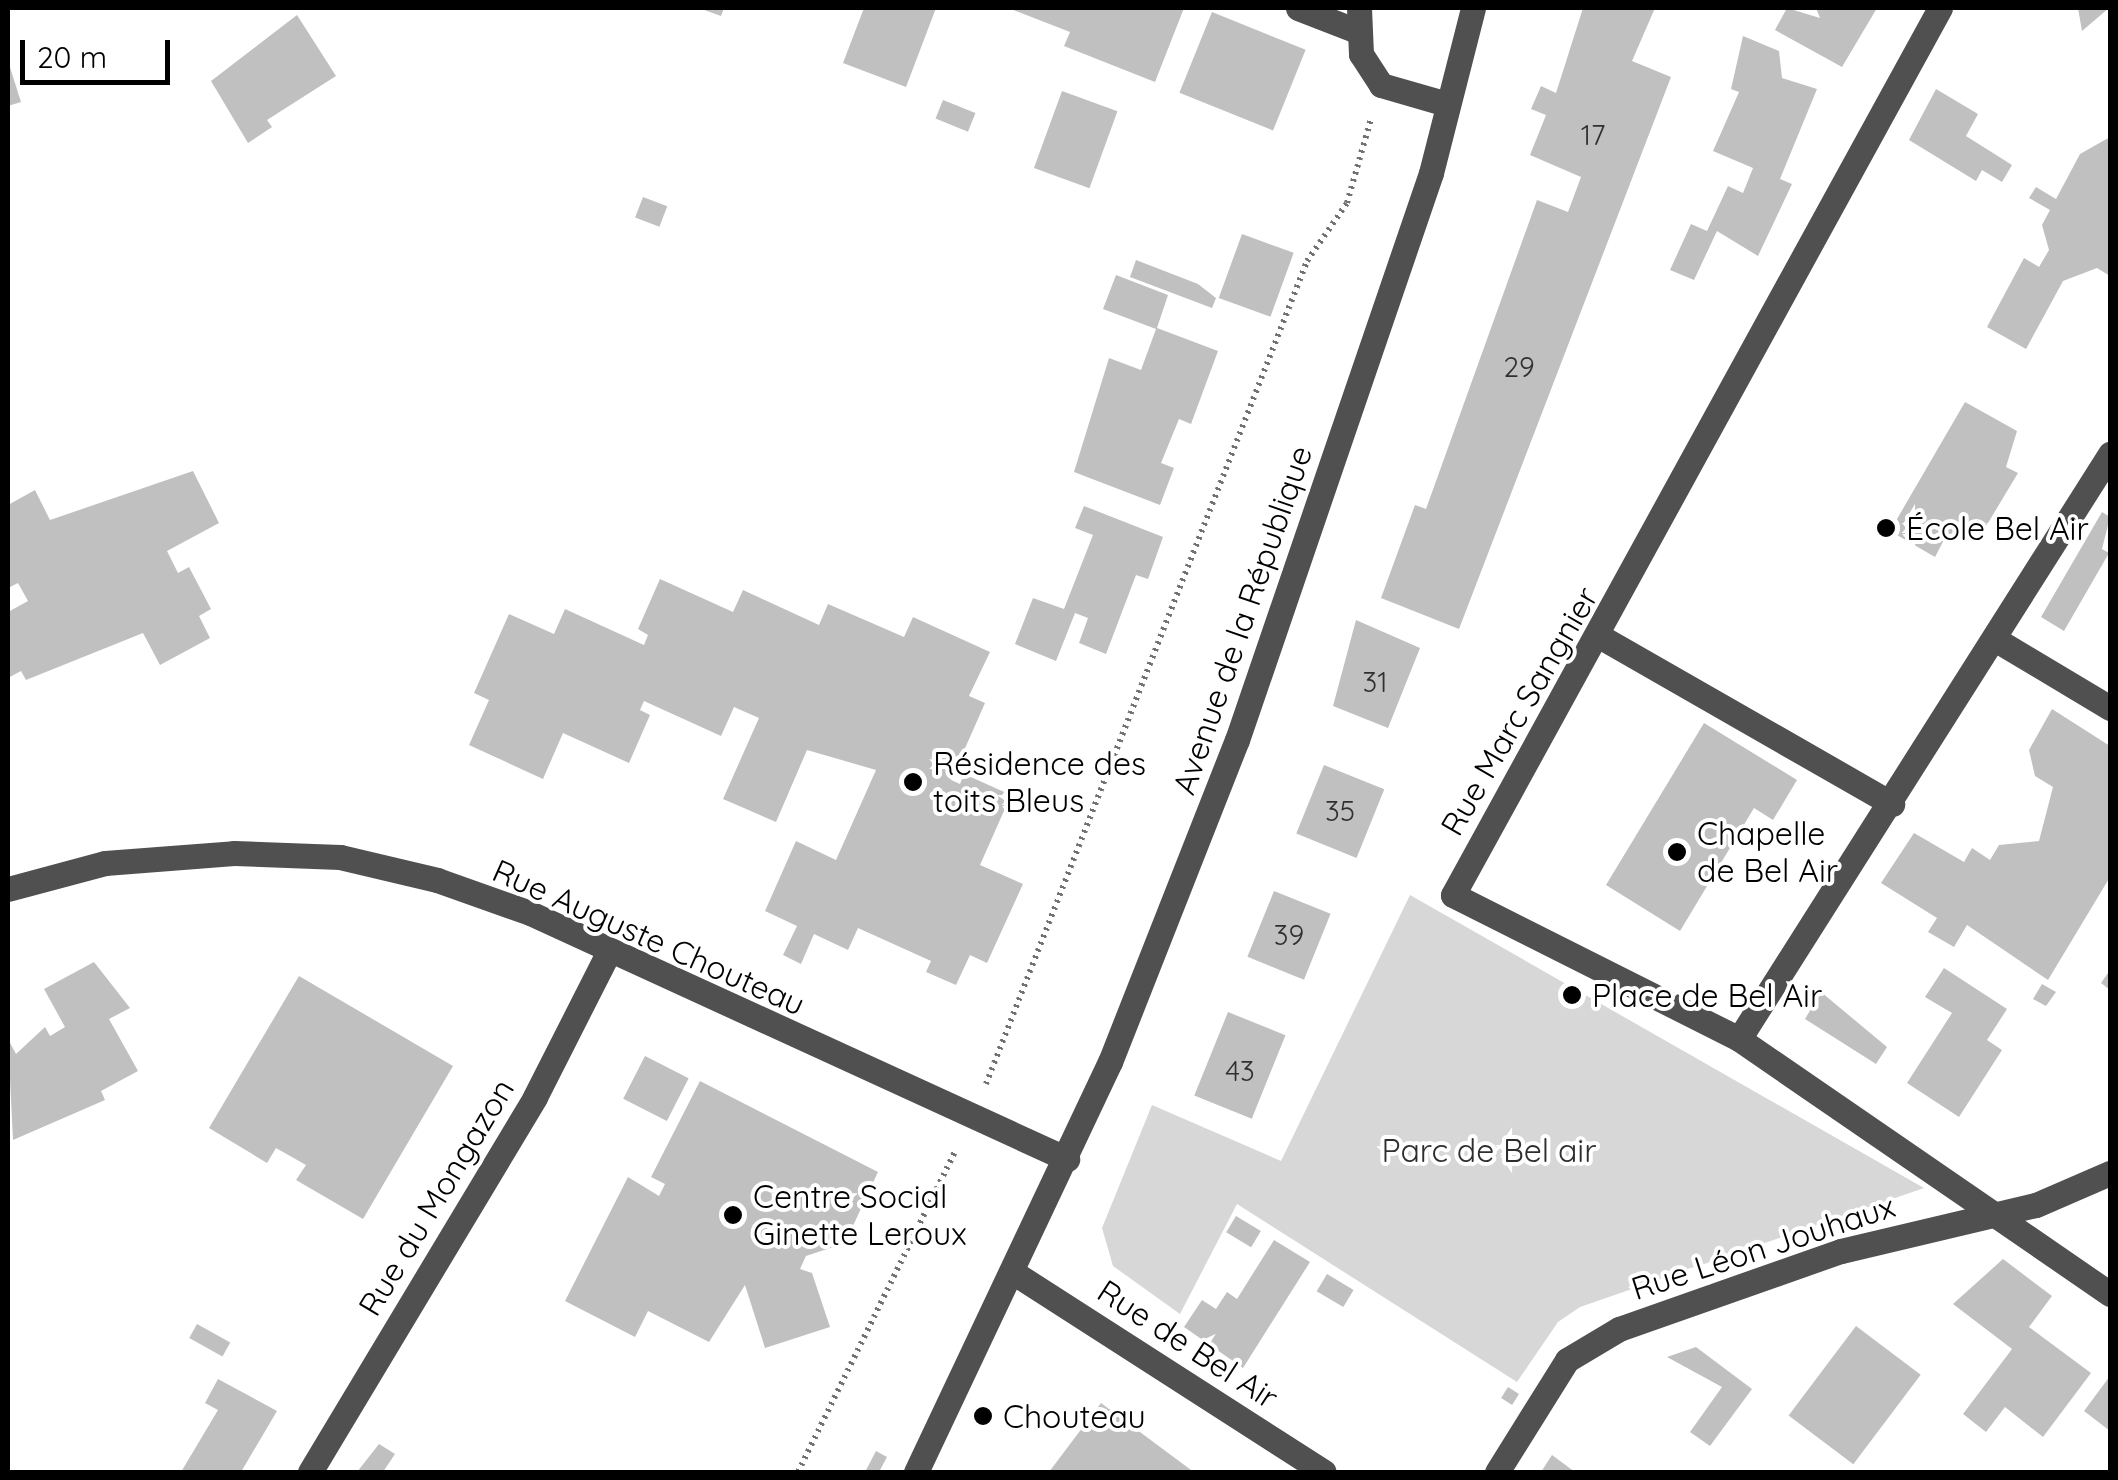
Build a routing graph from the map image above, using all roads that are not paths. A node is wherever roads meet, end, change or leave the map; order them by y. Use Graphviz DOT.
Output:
graph roads {
  1 [pos="1298,8"];
  2 [pos="1473,8"];
  3 [pos="1940,8"];
  4 [pos="1358,19"];
  5 [pos="1447,104"];
  6 [pos="2110,454"];
  7 [pos="1599,636"];
  8 [pos="1998,641"];
  9 [pos="2110,708"];
  10 [pos="1892,804"];
  11 [pos="8,889"];
  12 [pos="609,951"];
  13 [pos="1739,1039"];
  14 [pos="1066,1159"];
  15 [pos="2110,1173"];
  16 [pos="1994,1209"];
  17 [pos="1014,1273"];
  18 [pos="2110,1294"];
  19 [pos="310,1472"];
  20 [pos="916,1472"];
  21 [pos="1324,1472"];
  22 [pos="1497,1472"];
  1 -- 4 [label="street"];
  2 -- 5 [label="street, Avenue de la République"];
  3 -- 7 [label="street, Rue Marc Sangnier"];
  4 -- 5 [label="street"];
  5 -- 14 [label="street, Avenue de la République"];
  6 -- 8 [label="street"];
  7 -- 10 [label="street"];
  7 -- 13 [label="street, Rue Marc Sangnier"];
  8 -- 9 [label="street"];
  8 -- 10 [label="street"];
  10 -- 13 [label="street"];
  11 -- 12 [label="street, Rue Auguste Chouteau"];
  12 -- 14 [label="street, Rue Auguste Chouteau"];
  12 -- 19 [label="street, Rue du Mongazon"];
  13 -- 16 [label="street, Rue Marc Sangnier"];
  14 -- 17 [label="street, Avenue de la République"];
  15 -- 16 [label="street, Rue Léon Jouhaux"];
  16 -- 18 [label="street, Rue Marc Sangnier"];
  16 -- 22 [label="street, Rue Léon Jouhaux"];
  17 -- 20 [label="street, Avenue de la République"];
  17 -- 21 [label="street, Rue de Bel Air"];
}
